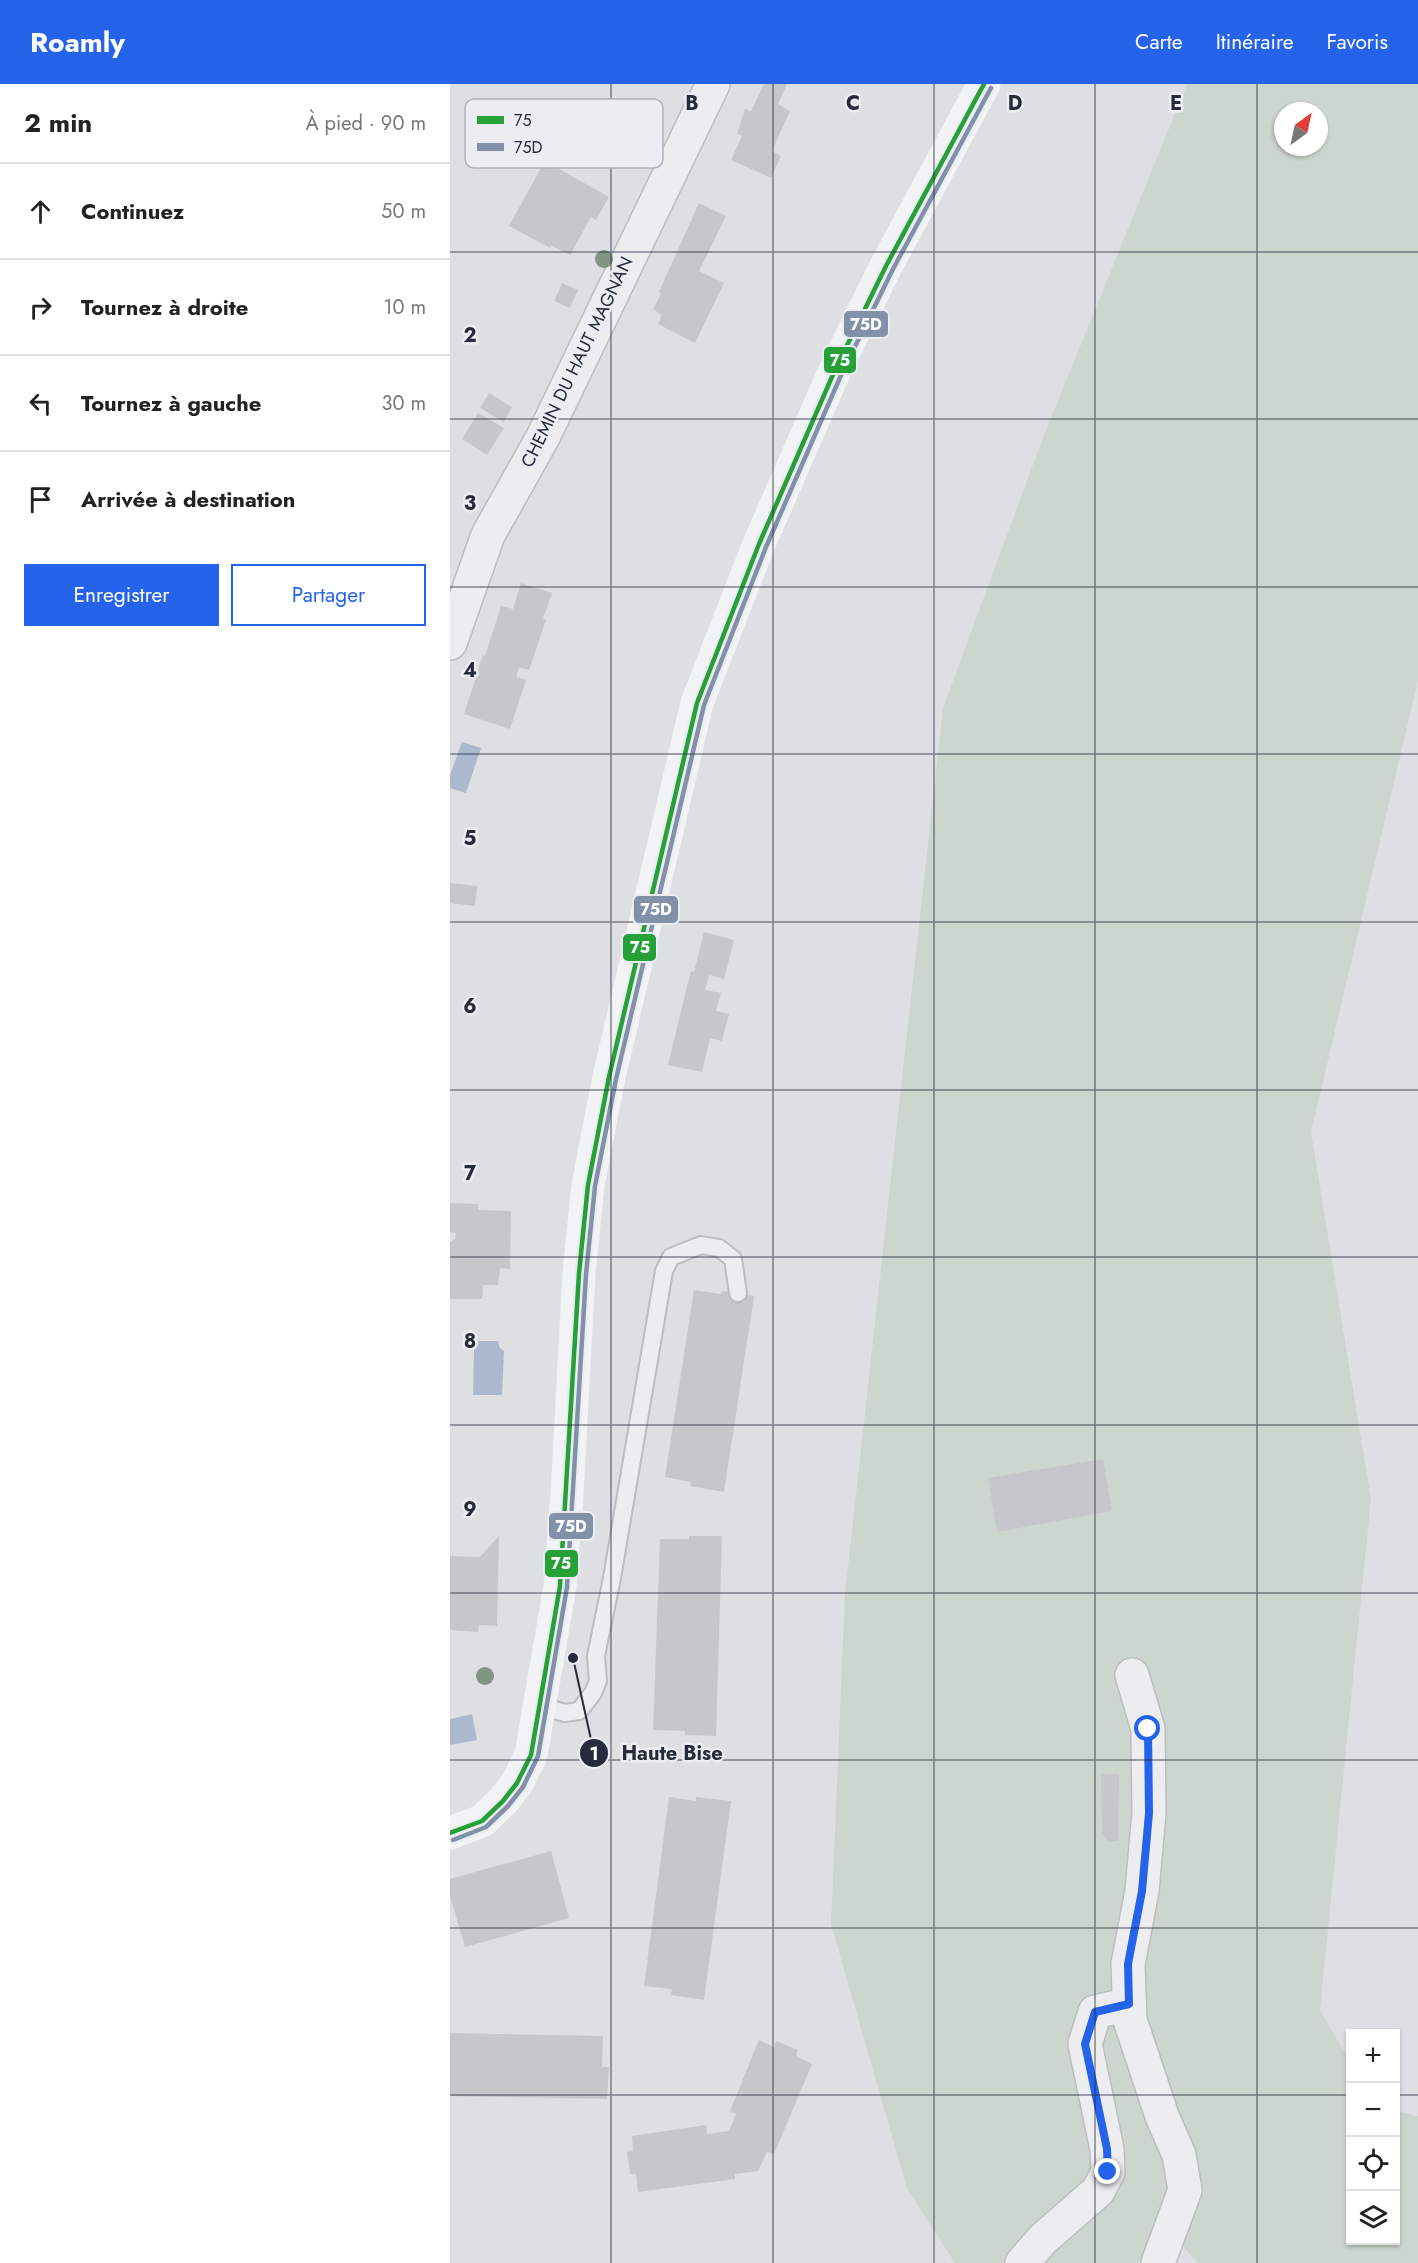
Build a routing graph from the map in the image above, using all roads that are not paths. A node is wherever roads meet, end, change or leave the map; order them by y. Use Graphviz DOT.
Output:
graph roads {
  1 [pos="713,84"];
  2 [pos="984,84"];
  3 [pos="450,643"];
  4 [pos="738,1293"];
  5 [pos="1132,1675"];
  6 [pos="540,1706"];
  7 [pos="450,1833"];
  8 [pos="1129,2004"];
  9 [pos="1022,2263"];
  10 [pos="1158,2263"];
  1 -- 3 [label="street, CHEMIN DU HAUT MAGNAN"];
  2 -- 6 [label="street"];
  4 -- 6 [label="lane"];
  5 -- 8 [label="street"];
  6 -- 7 [label="street"];
  8 -- 9 [label="street"];
  8 -- 10 [label="street"];
}
